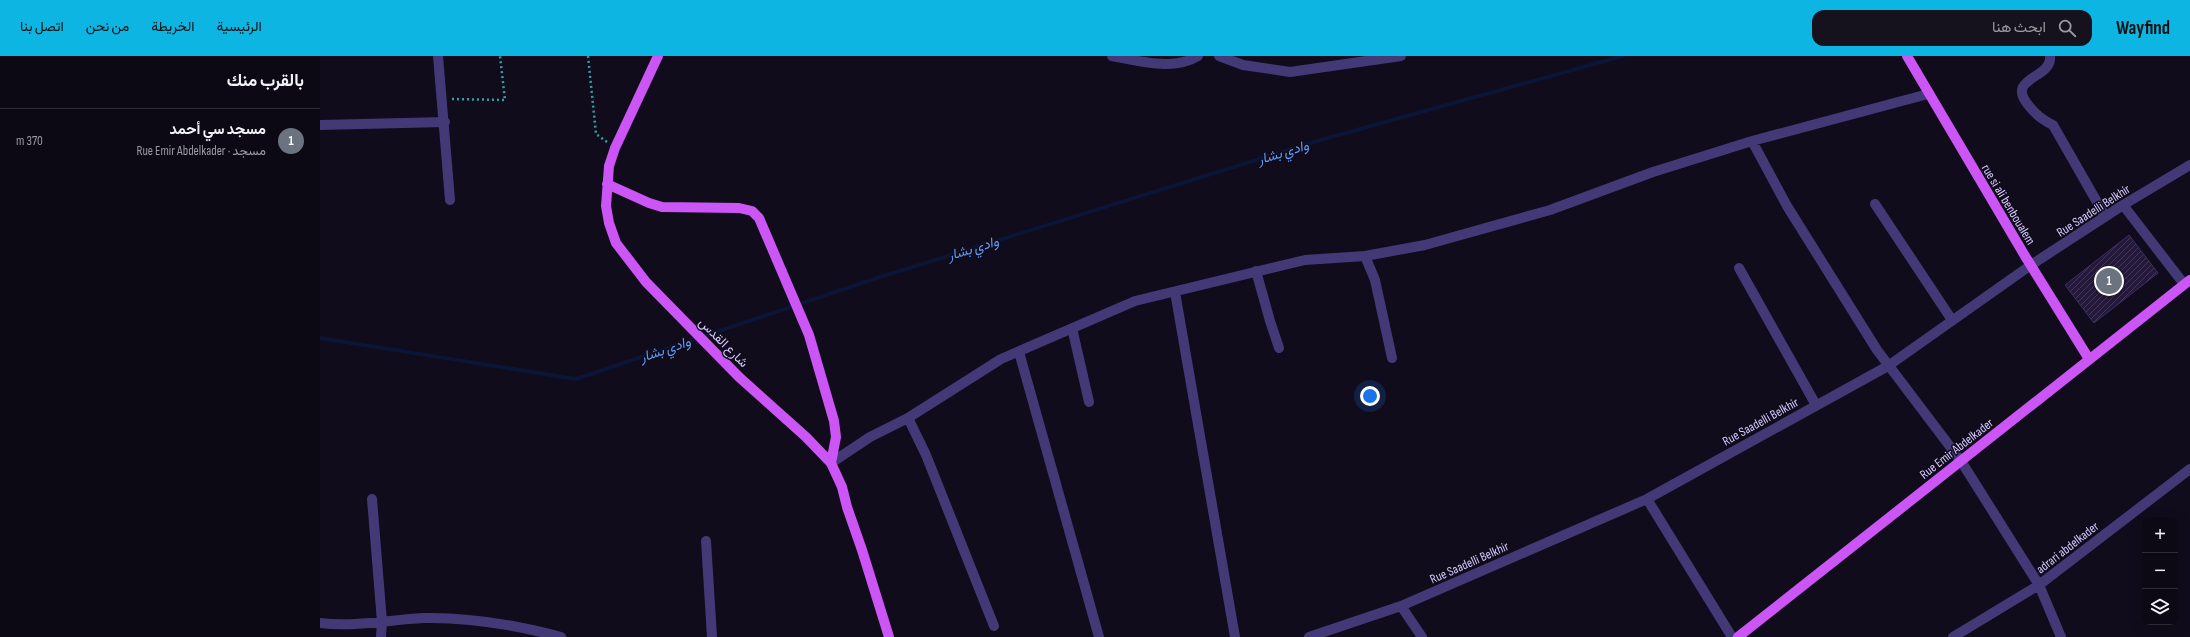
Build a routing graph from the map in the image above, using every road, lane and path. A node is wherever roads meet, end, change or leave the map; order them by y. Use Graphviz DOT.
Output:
graph roads {
  1 [pos="438,56"];
  2 [pos="500,56"];
  3 [pos="588,56"];
  4 [pos="658,56"];
  5 [pos="1112,56"];
  6 [pos="1198,56"];
  7 [pos="1219,56"];
  8 [pos="1401,56"];
  9 [pos="2050,56"];
  10 [pos="1909,59"];
  11 [pos="1928,94"];
  12 [pos="443,99"];
  13 [pos="445,122"];
  14 [pos="320,125"];
  15 [pos="1752,141"];
  16 [pos="615,148"];
  17 [pos="2190,166"];
  18 [pos="607,184"];
  19 [pos="450,200"];
  20 [pos="1875,204"];
  21 [pos="2123,205"];
  22 [pos="2105,216"];
  23 [pos="1365,256"];
  24 [pos="2031,265"];
  25 [pos="1739,268"];
  26 [pos="1256,271"];
  27 [pos="2187,282"];
  28 [pos="1175,292"];
  29 [pos="1952,320"];
  30 [pos="1072,328"];
  31 [pos="1279,348"];
  32 [pos="1019,352"];
  33 [pos="1392,358"];
  34 [pos="2089,359"];
  35 [pos="1888,366"];
  36 [pos="1089,402"];
  37 [pos="1816,405"];
  38 [pos="908,418"];
  39 [pos="1961,461"];
  40 [pos="831,463"];
  41 [pos="2190,469"];
  42 [pos="1647,498"];
  43 [pos="372,499"];
  44 [pos="706,541"];
  45 [pos="2039,585"];
  46 [pos="1401,606"];
  47 [pos="382,622"];
  48 [pos="320,623"];
  49 [pos="994,626"];
  50 [pos="381,637"];
  51 [pos="561,637"];
  52 [pos="712,637"];
  53 [pos="889,637"];
  54 [pos="1100,637"];
  55 [pos="1235,637"];
  56 [pos="1309,637"];
  57 [pos="1422,637"];
  58 [pos="1732,637"];
  59 [pos="1738,637"];
  60 [pos="1952,637"];
  61 [pos="2061,637"];
  1 -- 12 [label="street"];
  2 -- 12 [label="path"];
  3 -- 16 [label="path"];
  4 -- 16 [label="main road, شارع القدس"];
  5 -- 6 [label="street"];
  7 -- 8 [label="street"];
  9 -- 22 [label="street"];
  10 -- 11 [label="main road, rue si ali benboualem"];
  11 -- 15 [label="street"];
  11 -- 24 [label="main road, rue si ali benboualem"];
  12 -- 13 [label="street"];
  13 -- 14 [label="street"];
  13 -- 19 [label="street"];
  15 -- 23 [label="street"];
  15 -- 35 [label="street"];
  16 -- 18 [label="main road, شارع القدس"];
  17 -- 21 [label="street, Rue Saadelli Belkhir"];
  18 -- 40 [label="main road, شارع القدس"];
  18 -- 40 [label="main road"];
  20 -- 29 [label="street"];
  21 -- 22 [label="street, Rue Saadelli Belkhir"];
  21 -- 27 [label="street"];
  22 -- 24 [label="street, Rue Saadelli Belkhir"];
  23 -- 26 [label="street"];
  23 -- 33 [label="street"];
  24 -- 29 [label="street, Rue Saadelli Belkhir"];
  24 -- 34 [label="main road, rue si ali benboualem"];
  25 -- 37 [label="street"];
  26 -- 28 [label="street"];
  26 -- 31 [label="street"];
  27 -- 34 [label="main road, Rue Emir Abdelkader"];
  28 -- 30 [label="street"];
  28 -- 55 [label="street"];
  29 -- 35 [label="street, Rue Saadelli Belkhir"];
  30 -- 32 [label="street"];
  30 -- 36 [label="street"];
  32 -- 38 [label="street"];
  32 -- 54 [label="street"];
  34 -- 39 [label="main road, Rue Emir Abdelkader"];
  35 -- 37 [label="street, Rue Saadelli Belkhir"];
  35 -- 39 [label="street"];
  37 -- 42 [label="street, Rue Saadelli Belkhir"];
  38 -- 40 [label="street"];
  38 -- 49 [label="street"];
  39 -- 45 [label="street"];
  39 -- 59 [label="main road, Rue Emir Abdelkader"];
  40 -- 53 [label="main road, شارع القدس"];
  41 -- 45 [label="street, adrari abdelkader"];
  42 -- 46 [label="street, Rue Saadelli Belkhir"];
  42 -- 58 [label="street"];
  43 -- 47 [label="street"];
  44 -- 52 [label="street"];
  45 -- 60 [label="street, adrari abdelkader"];
  45 -- 61 [label="street"];
  46 -- 56 [label="street, Rue Saadelli Belkhir"];
  46 -- 57 [label="street"];
  47 -- 48 [label="street"];
  47 -- 50 [label="street"];
  47 -- 51 [label="street"];
}
